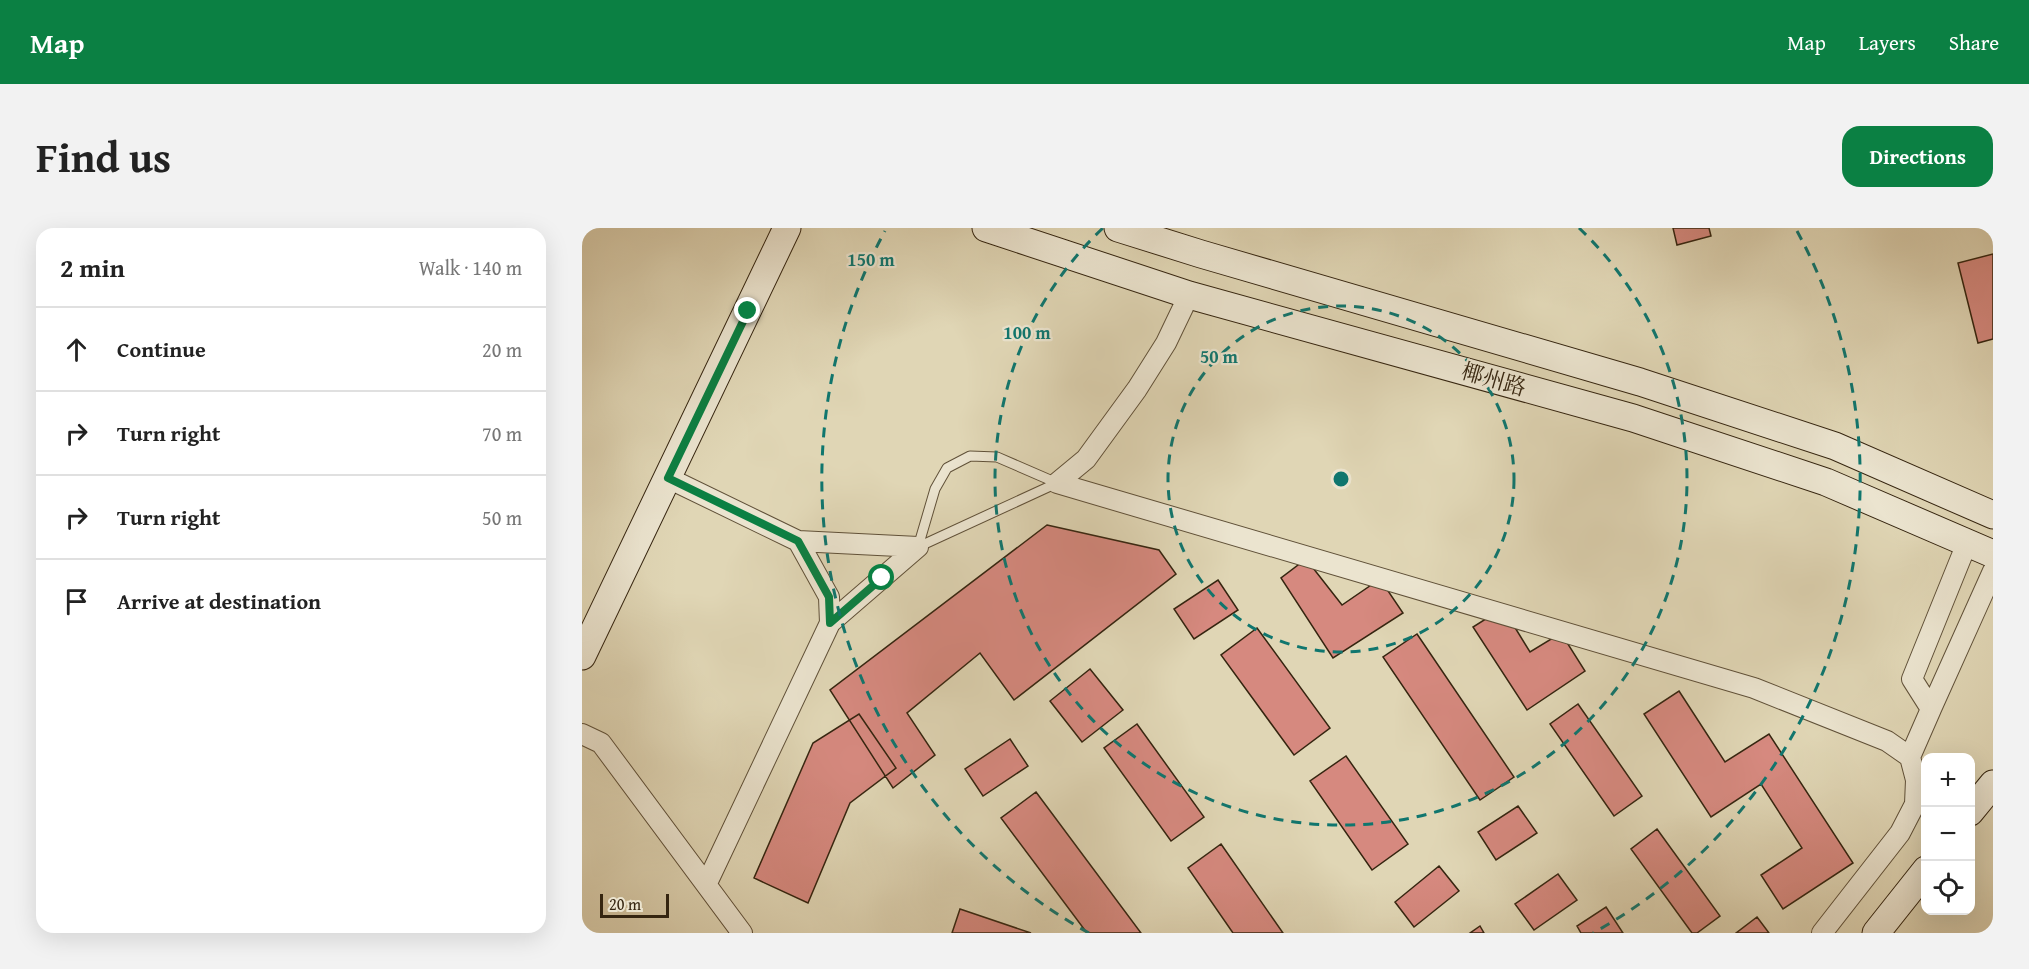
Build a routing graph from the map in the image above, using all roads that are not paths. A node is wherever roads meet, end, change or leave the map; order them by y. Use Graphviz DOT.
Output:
graph roads {
  1 [pos="787,228"];
  2 [pos="986,228"];
  3 [pos="1118,228"];
  4 [pos="1189,295"];
  5 [pos="668,478"];
  6 [pos="1057,483"];
  7 [pos="1993,514"];
  8 [pos="798,541"];
  9 [pos="1967,543"];
  10 [pos="918,547"];
  11 [pos="1993,554"];
  12 [pos="1993,571"];
  13 [pos="830,623"];
  14 [pos="582,656"];
  15 [pos="1931,709"];
  16 [pos="582,734"];
  17 [pos="1910,757"];
  18 [pos="1993,784"];
  19 [pos="1975,807"];
  20 [pos="1921,876"];
  21 [pos="707,883"];
  22 [pos="742,933"];
  23 [pos="1822,933"];
  24 [pos="1876,933"];
  1 -- 5 [label="main road"];
  2 -- 4 [label="main road, 椰州路"];
  3 -- 7 [label="main road, 椰州路"];
  4 -- 6 [label="street"];
  4 -- 9 [label="main road, 椰州路"];
  5 -- 8 [label="street"];
  5 -- 14 [label="main road"];
  6 -- 10 [label="lane"];
  6 -- 10 [label="lane"];
  6 -- 17 [label="street"];
  8 -- 10 [label="street"];
  8 -- 13 [label="street"];
  9 -- 11 [label="main road, 椰州路"];
  9 -- 15 [label="street"];
  10 -- 13 [label="street"];
  12 -- 15 [label="street"];
  13 -- 21 [label="street"];
  15 -- 17 [label="street"];
  16 -- 21 [label="street"];
  17 -- 23 [label="street"];
  18 -- 19 [label="main road"];
  20 -- 24 [label="main road"];
  21 -- 22 [label="street"];
}
